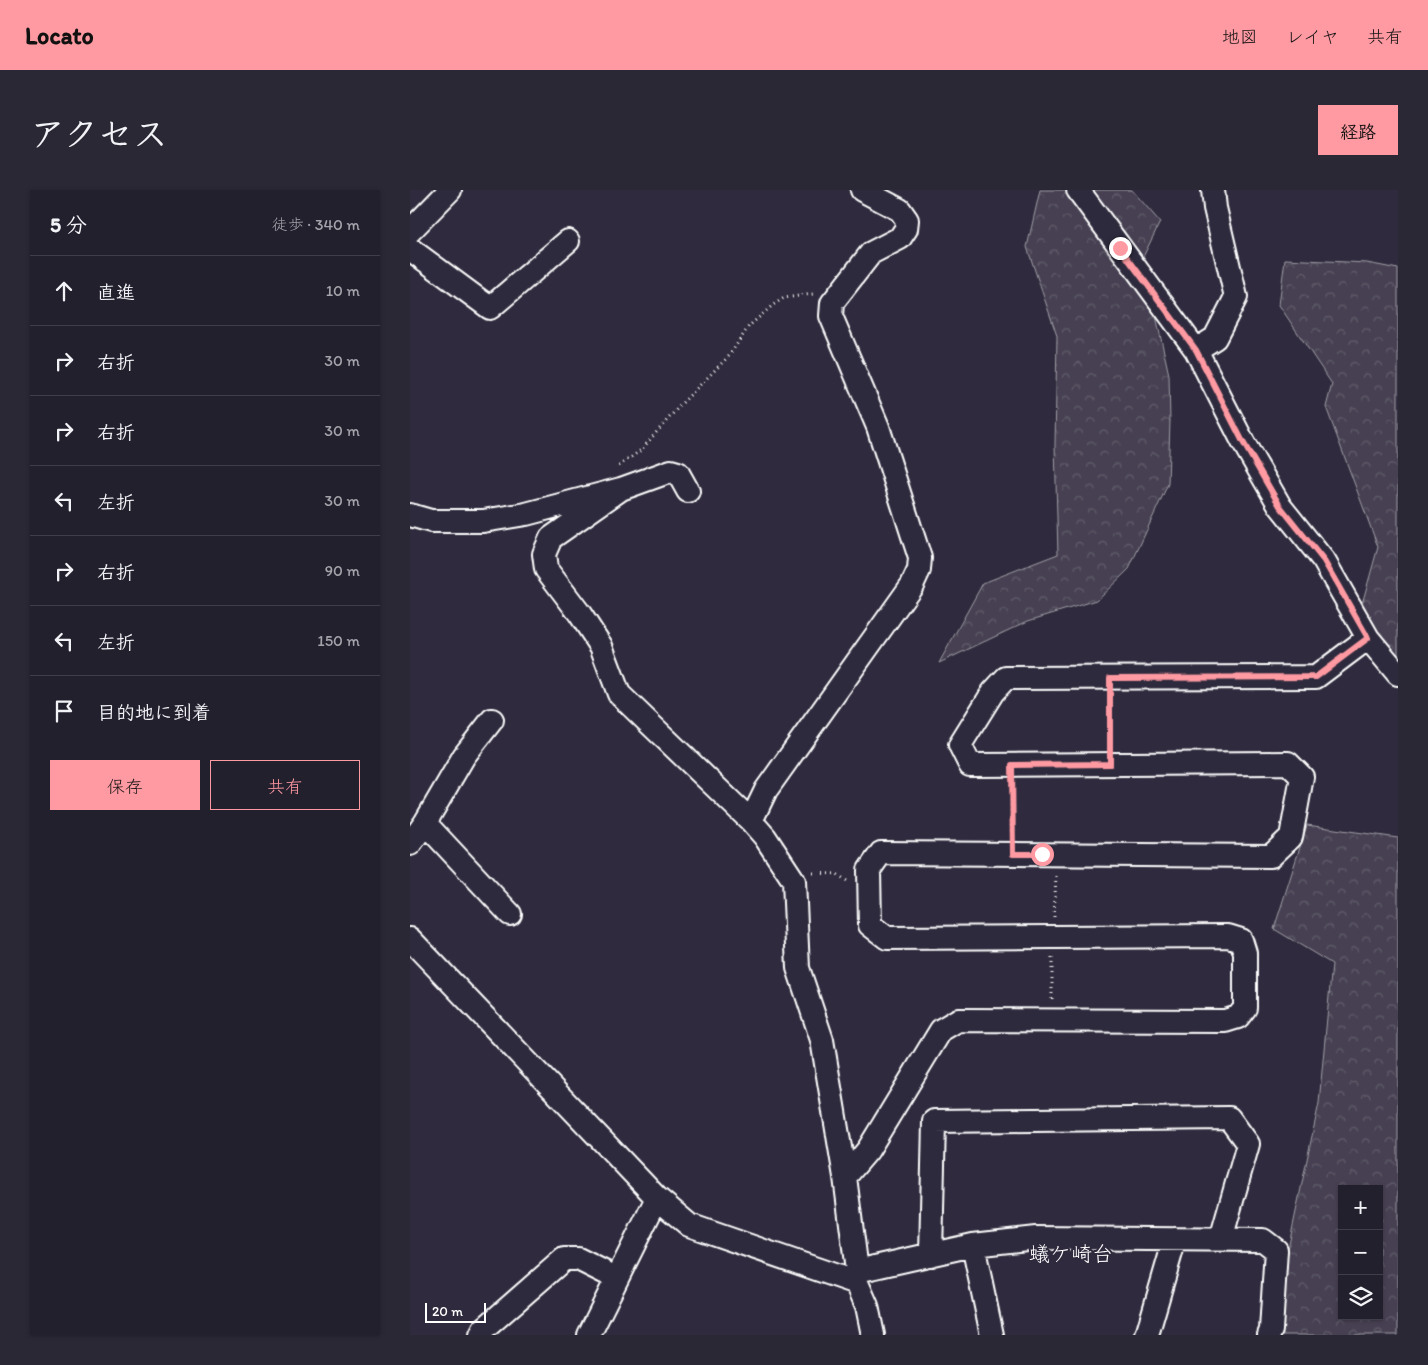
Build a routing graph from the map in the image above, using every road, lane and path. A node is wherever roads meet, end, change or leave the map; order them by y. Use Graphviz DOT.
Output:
graph roads {
  1 [pos="450,190"];
  2 [pos="862,190"];
  3 [pos="1078,190"];
  4 [pos="1213,190"];
  5 [pos="410,231"];
  6 [pos="568,241"];
  7 [pos="410,249"];
  8 [pos="836,298"];
  9 [pos="1196,350"];
  10 [pos="621,489"];
  11 [pos="688,491"];
  12 [pos="598,495"];
  13 [pos="410,515"];
  14 [pos="1368,638"];
  15 [pos="1398,674"];
  16 [pos="1110,678"];
  17 [pos="492,720"];
  18 [pos="1110,764"];
  19 [pos="1012,765"];
  20 [pos="751,821"];
  21 [pos="425,823"];
  22 [pos="410,844"];
  23 [pos="1013,854"];
  24 [pos="815,873"];
  25 [pos="852,885"];
  26 [pos="510,914"];
  27 [pos="410,939"];
  28 [pos="845,1177"];
  29 [pos="656,1198"];
  30 [pos="1175,1239"];
  31 [pos="1222,1239"];
  32 [pos="973,1245"];
  33 [pos="931,1255"];
  34 [pos="854,1276"];
  35 [pos="616,1278"];
  36 [pos="481,1335"];
  37 [pos="589,1335"];
  38 [pos="873,1335"];
  39 [pos="992,1335"];
  40 [pos="1147,1335"];
  41 [pos="1269,1335"];
  1 -- 5 [label="street"];
  2 -- 8 [label="street"];
  3 -- 9 [label="street"];
  4 -- 9 [label="street"];
  6 -- 7 [label="street"];
  8 -- 12 [label="path"];
  8 -- 20 [label="street"];
  9 -- 14 [label="street"];
  10 -- 11 [label="street"];
  10 -- 12 [label="street"];
  10 -- 20 [label="street"];
  12 -- 13 [label="street"];
  14 -- 15 [label="street"];
  14 -- 16 [label="street"];
  16 -- 18 [label="path"];
  16 -- 19 [label="street"];
  17 -- 21 [label="street"];
  18 -- 19 [label="street"];
  18 -- 23 [label="street"];
  19 -- 23 [label="path"];
  20 -- 28 [label="street"];
  21 -- 22 [label="street"];
  21 -- 26 [label="street"];
  23 -- 28 [label="street"];
  24 -- 25 [label="path"];
  27 -- 29 [label="street"];
  28 -- 34 [label="street"];
  29 -- 34 [label="street"];
  29 -- 35 [label="street"];
  30 -- 31 [label="street"];
  30 -- 32 [label="street"];
  30 -- 40 [label="street"];
  31 -- 33 [label="street"];
  31 -- 41 [label="street"];
  32 -- 33 [label="street"];
  32 -- 39 [label="street"];
  33 -- 34 [label="street"];
  34 -- 38 [label="street"];
  35 -- 36 [label="street"];
  35 -- 37 [label="street"];
}
